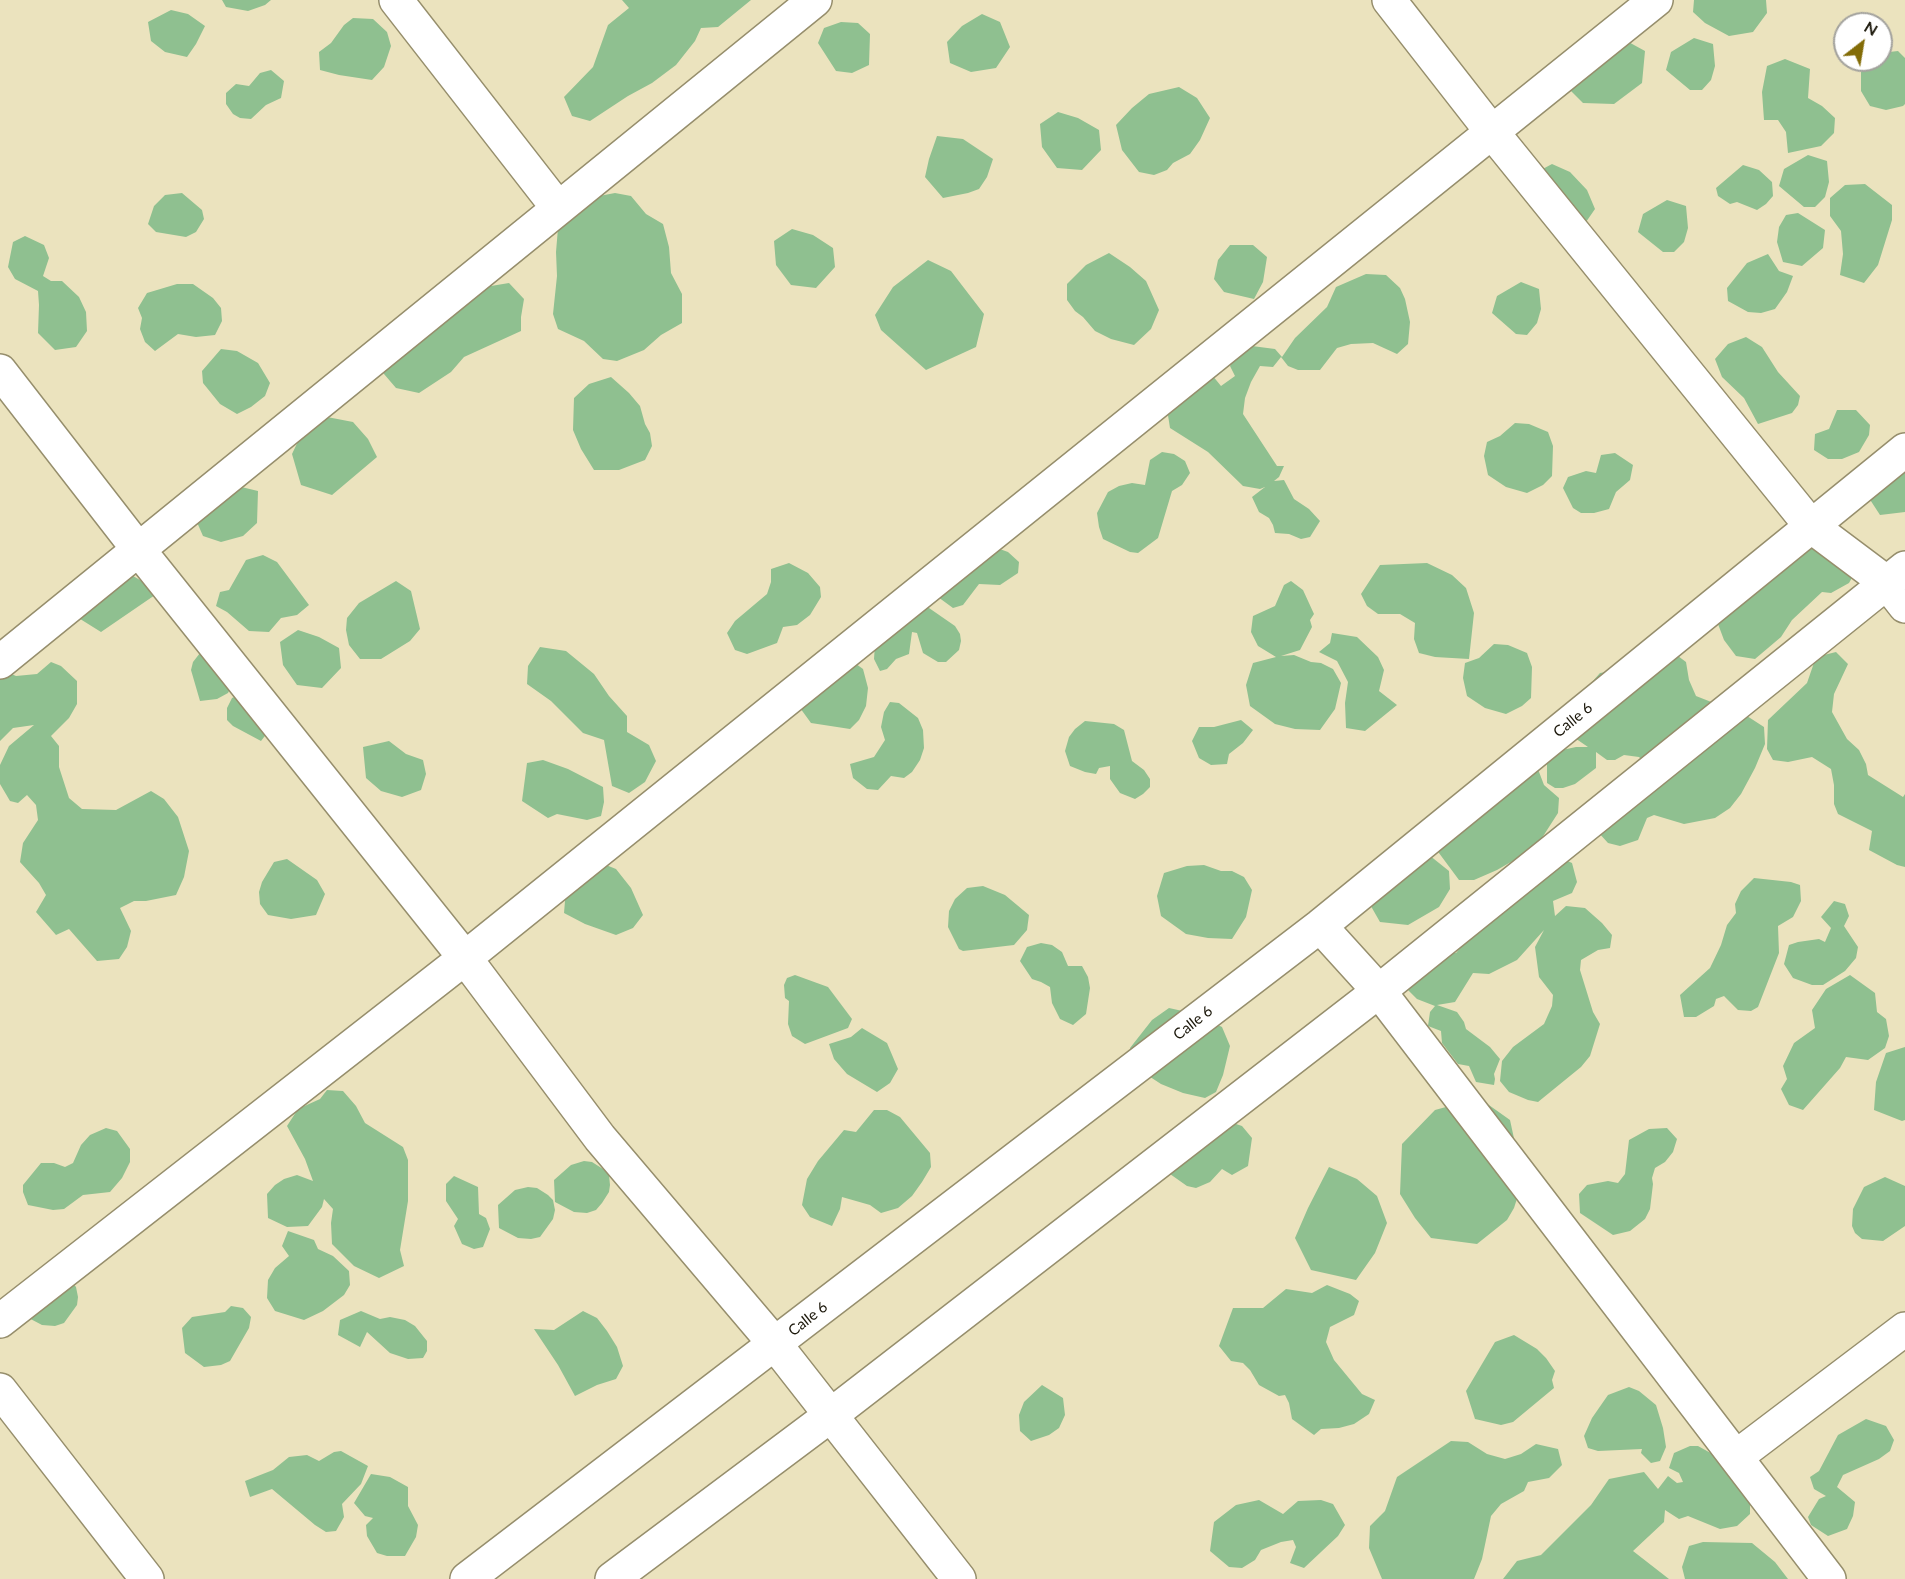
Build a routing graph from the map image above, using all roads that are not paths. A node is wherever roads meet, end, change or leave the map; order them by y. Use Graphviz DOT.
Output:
graph roads {
  1 [pos="396,0"];
  2 [pos="815,0"];
  3 [pos="1389,0"];
  4 [pos="1656,0"];
  5 [pos="1492,132"];
  6 [pos="558,208"];
  7 [pos="0,371"];
  8 [pos="1905,450"];
  9 [pos="1811,526"];
  10 [pos="138,549"];
  11 [pos="1899,586"];
  12 [pos="0,662"];
  13 [pos="1320,926"];
  14 [pos="465,958"];
  15 [pos="1379,991"];
  16 [pos="0,1321"];
  17 [pos="1905,1329"];
  18 [pos="776,1344"];
  19 [pos="0,1390"];
  20 [pos="831,1415"];
  21 [pos="1736,1457"];
  22 [pos="147,1579"];
  23 [pos="467,1579"];
  24 [pos="612,1579"];
  25 [pos="959,1579"];
  26 [pos="1829,1579"];
  1 -- 6 [label="street"];
  2 -- 6 [label="street"];
  3 -- 5 [label="street"];
  4 -- 5 [label="street"];
  5 -- 9 [label="street"];
  5 -- 14 [label="street"];
  6 -- 10 [label="street"];
  7 -- 10 [label="street"];
  8 -- 9 [label="street, Calle 6"];
  9 -- 11 [label="street"];
  9 -- 13 [label="street, Calle 6"];
  10 -- 12 [label="street"];
  10 -- 14 [label="street"];
  11 -- 15 [label="street"];
  13 -- 15 [label="street"];
  13 -- 18 [label="street, Calle 6"];
  14 -- 16 [label="street"];
  14 -- 18 [label="street"];
  15 -- 20 [label="street"];
  15 -- 21 [label="street"];
  17 -- 21 [label="street"];
  18 -- 20 [label="street"];
  18 -- 23 [label="street, Calle 6"];
  19 -- 22 [label="street"];
  20 -- 24 [label="street"];
  20 -- 25 [label="street"];
  21 -- 26 [label="street"];
}
